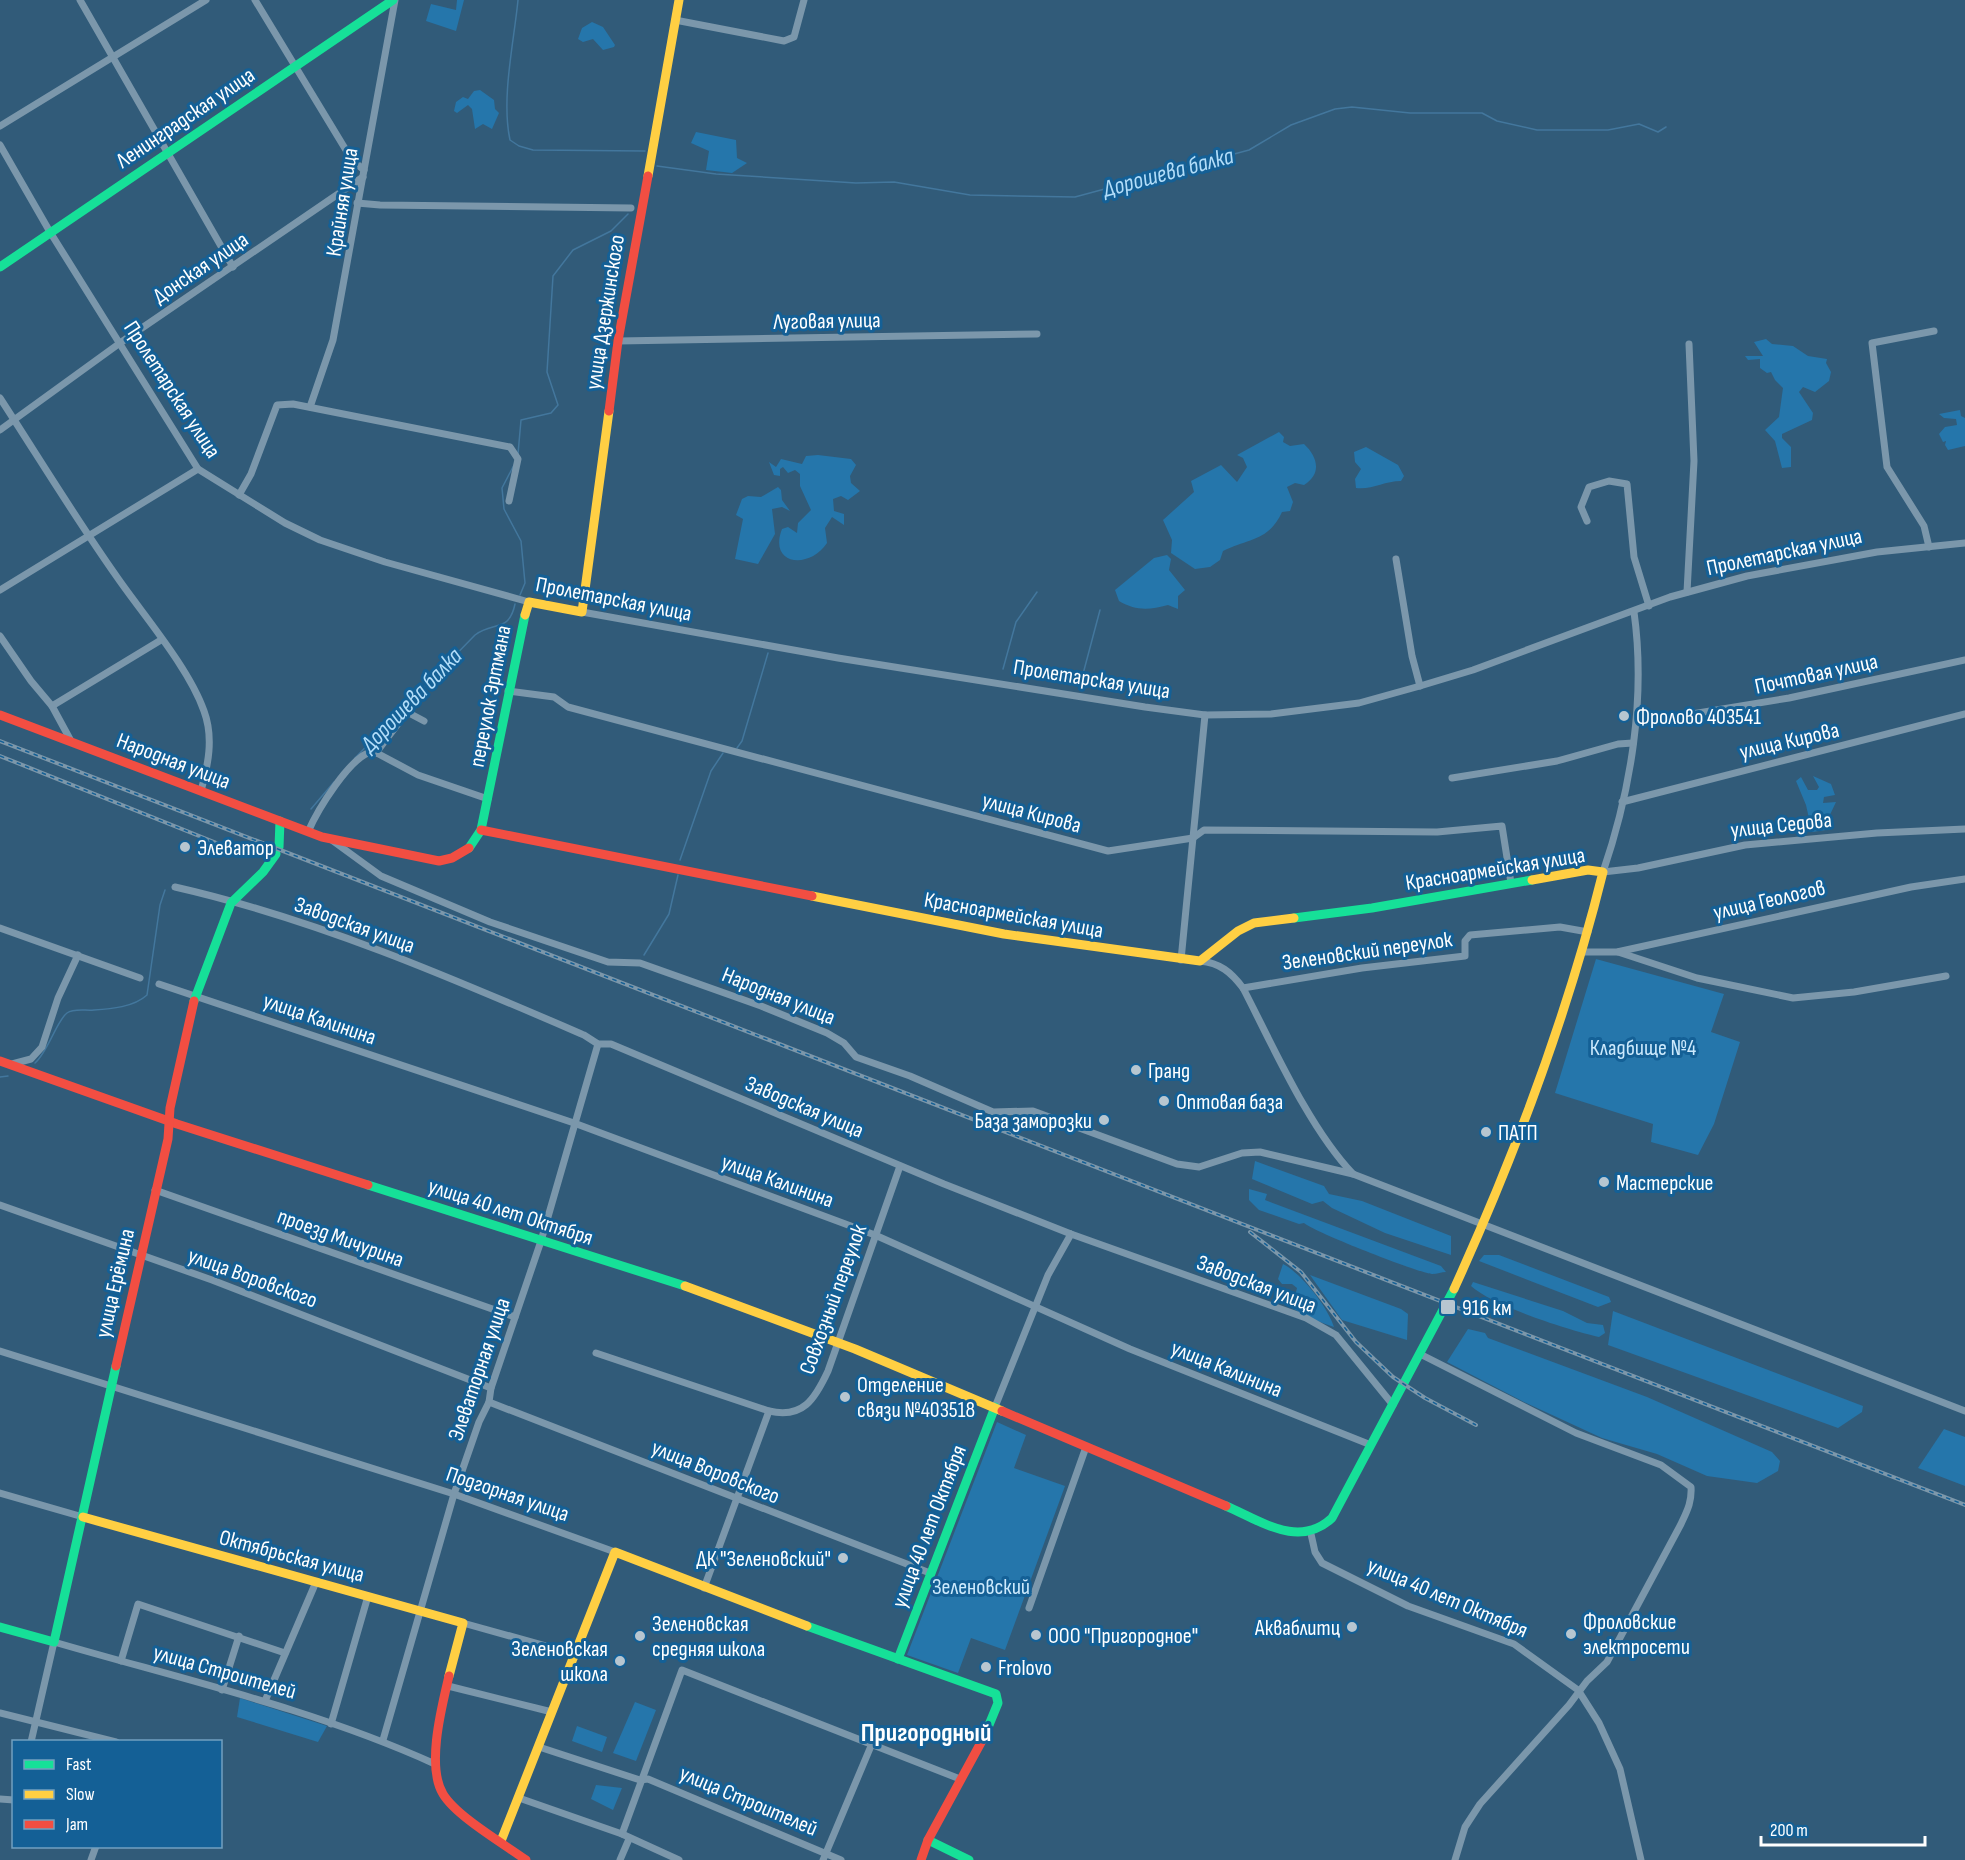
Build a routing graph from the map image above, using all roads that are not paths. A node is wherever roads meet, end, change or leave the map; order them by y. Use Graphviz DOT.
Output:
graph roads {
  1 [pos="80,0"];
  2 [pos="206,0"];
  3 [pos="255,0"];
  4 [pos="394,0"];
  5 [pos="679,0"];
  6 [pos="804,0"];
  7 [pos="675,20"];
  8 [pos="114,56"];
  9 [pos="295,66"];
  10 [pos="0,126"];
  11 [pos="0,145"];
  12 [pos="169,153"];
  13 [pos="363,174"];
  14 [pos="357,203"];
  15 [pos="631,208"];
  16 [pos="50,232"];
  17 [pos="0,267"];
  18 [pos="233,267"];
  19 [pos="1934,331"];
  20 [pos="1037,334"];
  21 [pos="618,341"];
  22 [pos="120,343"];
  23 [pos="1689,344"];
  24 [pos="0,398"];
  25 [pos="310,407"];
  26 [pos="14,419"];
  27 [pos="0,430"];
  28 [pos="198,470"];
  29 [pos="239,495"];
  30 [pos="509,501"];
  31 [pos="1587,521"];
  32 [pos="88,535"];
  33 [pos="1965,543"];
  34 [pos="1929,547"];
  35 [pos="1396,560"];
  36 [pos="0,590"];
  37 [pos="1687,592"];
  38 [pos="529,602"];
  39 [pos="1649,606"];
  40 [pos="582,612"];
  41 [pos="1634,612"];
  42 [pos="0,636"];
  43 [pos="161,640"];
  44 [pos="1965,660"];
  45 [pos="1420,686"];
  46 [pos="508,691"];
  47 [pos="52,706"];
  48 [pos="1965,714"];
  49 [pos="0,715"];
  50 [pos="1205,715"];
  51 [pos="424,721"];
  52 [pos="1637,723"];
  53 [pos="71,741"];
  54 [pos="1633,743"];
  55 [pos="376,753"];
  56 [pos="1452,778"];
  57 [pos="201,791"];
  58 [pos="488,799"];
  59 [pos="1622,802"];
  60 [pos="280,821"];
  61 [pos="1965,829"];
  62 [pos="481,830"];
  63 [pos="308,832"];
  64 [pos="1193,838"];
  65 [pos="333,841"];
  66 [pos="1603,872"];
  67 [pos="1965,879"];
  68 [pos="1511,883"];
  69 [pos="175,888"];
  70 [pos="231,903"];
  71 [pos="0,928"];
  72 [pos="1588,932"];
  73 [pos="1581,952"];
  74 [pos="1617,952"];
  75 [pos="78,955"];
  76 [pos="1180,960"];
  77 [pos="1200,961"];
  78 [pos="1946,976"];
  79 [pos="140,978"];
  80 [pos="159,984"];
  81 [pos="1243,988"];
  82 [pos="195,996"];
  83 [pos="598,1044"];
  84 [pos="5,1063"];
  85 [pos="169,1122"];
  86 [pos="574,1123"];
  87 [pos="900,1166"];
  88 [pos="1353,1174"];
  89 [pos="155,1190"];
  90 [pos="0,1205"];
  91 [pos="1483,1226"];
  92 [pos="1071,1234"];
  93 [pos="875,1235"];
  94 [pos="541,1241"];
  95 [pos="140,1254"];
  96 [pos="1035,1306"];
  97 [pos="515,1317"];
  98 [pos="837,1342"];
  99 [pos="0,1352"];
  100 [pos="596,1353"];
  101 [pos="1420,1354"];
  102 [pos="111,1388"];
  103 [pos="491,1388"];
  104 [pos="489,1402"];
  105 [pos="1393,1405"];
  106 [pos="995,1407"];
  107 [pos="769,1411"];
  108 [pos="1965,1411"];
  109 [pos="1371,1445"];
  110 [pos="1086,1447"];
  111 [pos="0,1493"];
  112 [pos="454,1494"];
  113 [pos="738,1498"];
  114 [pos="83,1517"];
  115 [pos="1311,1534"];
  116 [pos="615,1552"];
  117 [pos="930,1573"];
  118 [pos="316,1582"];
  119 [pos="704,1588"];
  120 [pos="368,1596"];
  121 [pos="1029,1608"];
  122 [pos="422,1610"];
  123 [pos="462,1623"];
  124 [pos="0,1627"];
  125 [pos="239,1636"];
  126 [pos="54,1642"];
  127 [pos="285,1653"];
  128 [pos="575,1654"];
  129 [pos="898,1659"];
  130 [pos="121,1661"];
  131 [pos="448,1686"];
  132 [pos="222,1690"];
  133 [pos="1578,1690"];
  134 [pos="265,1701"];
  135 [pos="552,1712"];
  136 [pos="0,1713"];
  137 [pos="35,1721"];
  138 [pos="331,1724"];
  139 [pos="31,1740"];
  140 [pos="108,1740"];
  141 [pos="383,1740"];
  142 [pos="871,1746"];
  143 [pos="539,1747"];
  144 [pos="435,1764"];
  145 [pos="960,1779"];
  146 [pos="640,1780"];
  147 [pos="519,1798"];
  148 [pos="622,1834"];
  149 [pos="629,1839"];
  150 [pos="928,1840"];
  151 [pos="501,1841"];
  152 [pos="824,1857"];
  153 [pos="526,1860"];
  154 [pos="620,1860"];
  155 [pos="679,1860"];
  156 [pos="841,1860"];
  157 [pos="921,1860"];
  158 [pos="969,1860"];
  159 [pos="1455,1860"];
  160 [pos="1641,1860"];
  1 -- 8 [label="street"];
  2 -- 8 [label="street"];
  3 -- 9 [label="street"];
  4 -- 9 [label="street, Ленинградская улица"];
  4 -- 13 [label="street, Крайняя улица"];
  5 -- 7 [label="street, улица Дзержинского"];
  6 -- 7 [label="street"];
  7 -- 21 [label="street, улица Дзержинского"];
  8 -- 10 [label="street"];
  8 -- 12 [label="street"];
  9 -- 12 [label="street, Ленинградская улица"];
  9 -- 13 [label="street"];
  11 -- 16 [label="street, Пролетарская улица"];
  12 -- 16 [label="street, Ленинградская улица"];
  12 -- 18 [label="street"];
  13 -- 14 [label="street, Крайняя улица"];
  13 -- 18 [label="street, Донская улица"];
  14 -- 15 [label="street"];
  14 -- 25 [label="street, Крайняя улица"];
  16 -- 17 [label="street, Ленинградская улица"];
  16 -- 22 [label="street, Пролетарская улица"];
  18 -- 22 [label="street, Донская улица"];
  19 -- 34 [label="street"];
  20 -- 21 [label="street, Луговая улица"];
  21 -- 40 [label="street, улица Дзержинского"];
  22 -- 26 [label="street, Донская улица"];
  22 -- 28 [label="street, Пролетарская улица"];
  23 -- 37 [label="street"];
  24 -- 26 [label="street"];
  25 -- 29 [label="street"];
  25 -- 30 [label="street"];
  26 -- 27 [label="street, Донская улица"];
  26 -- 32 [label="street"];
  28 -- 29 [label="street, Пролетарская улица"];
  28 -- 32 [label="street"];
  29 -- 38 [label="street, Пролетарская улица"];
  31 -- 39 [label="street"];
  32 -- 36 [label="street"];
  32 -- 43 [label="street"];
  33 -- 34 [label="street, Пролетарская улица"];
  34 -- 37 [label="street, Пролетарская улица"];
  35 -- 45 [label="street"];
  37 -- 39 [label="street, Пролетарская улица"];
  38 -- 40 [label="street, Пролетарская улица"];
  38 -- 46 [label="street, переулок Эртмана"];
  39 -- 41 [label="street, Пролетарская улица"];
  40 -- 50 [label="street, Пролетарская улица"];
  41 -- 45 [label="street, Пролетарская улица"];
  41 -- 52 [label="street"];
  42 -- 47 [label="street"];
  43 -- 47 [label="street"];
  43 -- 57 [label="street"];
  44 -- 52 [label="street, Почтовая улица"];
  45 -- 50 [label="street, Пролетарская улица"];
  46 -- 58 [label="street, переулок Эртмана"];
  46 -- 64 [label="street, улица Кирова"];
  47 -- 53 [label="street"];
  48 -- 59 [label="street, улица Кирова"];
  49 -- 53 [label="street, Народная улица"];
  50 -- 64 [label="street"];
  51 -- 55 [label="street"];
  52 -- 54 [label="street"];
  53 -- 57 [label="street, Народная улица"];
  54 -- 56 [label="street"];
  54 -- 59 [label="street"];
  55 -- 58 [label="street, переулок Эртмана"];
  55 -- 63 [label="street"];
  57 -- 60 [label="street, Народная улица"];
  58 -- 62 [label="street, переулок Эртмана"];
  59 -- 66 [label="street"];
  60 -- 63 [label="street, Народная улица"];
  60 -- 70 [label="street, улица Ерёмина"];
  61 -- 66 [label="street, улица Седова"];
  62 -- 65 [label="street, Народная улица"];
  62 -- 76 [label="street, Красноармейская улица"];
  63 -- 65 [label="street, Народная улица"];
  64 -- 68 [label="street, улица Кирова"];
  64 -- 76 [label="street"];
  65 -- 88 [label="street, Народная улица"];
  66 -- 68 [label="street, Красноармейская улица"];
  66 -- 72 [label="street"];
  67 -- 74 [label="street, улица Геологов"];
  68 -- 77 [label="street, Красноармейская улица"];
  69 -- 70 [label="street, Заводская улица"];
  70 -- 82 [label="street, улица Ерёмина"];
  70 -- 83 [label="street, Заводская улица"];
  71 -- 75 [label="street"];
  72 -- 73 [label="street"];
  72 -- 81 [label="street, Зеленовский переулок"];
  73 -- 74 [label="street, улица Геологов"];
  73 -- 91 [label="street"];
  74 -- 78 [label="street"];
  75 -- 79 [label="street"];
  75 -- 84 [label="street, улица 40 лет Октября"];
  76 -- 77 [label="street, Красноармейская улица"];
  77 -- 81 [label="street"];
  80 -- 82 [label="street, улица Калинина"];
  81 -- 88 [label="street"];
  82 -- 85 [label="street, улица Ерёмина"];
  82 -- 86 [label="street, улица Калинина"];
  83 -- 86 [label="street, Элеваторная улица"];
  83 -- 87 [label="street, Заводская улица"];
  84 -- 85 [label="street, улица 40 лет Октября"];
  85 -- 89 [label="street, улица Ерёмина"];
  85 -- 94 [label="street, улица 40 лет Октября"];
  86 -- 93 [label="street, улица Калинина"];
  86 -- 94 [label="street, Элеваторная улица"];
  87 -- 92 [label="street, Заводская улица"];
  87 -- 93 [label="street, Совхозный переулок"];
  88 -- 91 [label="street"];
  89 -- 95 [label="street, улица Ерёмина"];
  89 -- 97 [label="street, проезд Мичурина"];
  90 -- 95 [label="street, улица Воровского"];
  91 -- 101 [label="street"];
  91 -- 108 [label="street"];
  92 -- 96 [label="street"];
  92 -- 105 [label="street, Заводская улица"];
  93 -- 96 [label="street, улица Калинина"];
  93 -- 98 [label="street, Совхозный переулок"];
  94 -- 97 [label="street, Элеваторная улица"];
  94 -- 98 [label="street, улица 40 лет Октября"];
  95 -- 102 [label="street, улица Ерёмина"];
  95 -- 103 [label="street, улица Воровского"];
  96 -- 106 [label="street"];
  96 -- 109 [label="street, улица Калинина"];
  97 -- 103 [label="street, Элеваторная улица"];
  98 -- 106 [label="street, улица 40 лет Октября"];
  98 -- 107 [label="street, Совхозный переулок"];
  99 -- 102 [label="street, Подгорная улица"];
  100 -- 107 [label="street, Совхозный переулок"];
  101 -- 105 [label="street"];
  101 -- 133 [label="street"];
  102 -- 112 [label="street, Подгорная улица"];
  102 -- 114 [label="street, улица Ерёмина"];
  103 -- 104 [label="street, Элеваторная улица"];
  104 -- 112 [label="street, Элеваторная улица"];
  104 -- 113 [label="street, улица Воровского"];
  105 -- 109 [label="street"];
  106 -- 110 [label="street, улица 40 лет Октября"];
  106 -- 117 [label="street, улица 40 лет Октября"];
  107 -- 113 [label="street"];
  109 -- 115 [label="street"];
  110 -- 115 [label="street, улица 40 лет Октября"];
  110 -- 121 [label="street"];
  111 -- 114 [label="street, Октябрьская улица"];
  112 -- 116 [label="street, Подгорная улица"];
  112 -- 122 [label="street, Элеваторная улица"];
  113 -- 117 [label="street, улица Воровского"];
  113 -- 119 [label="street"];
  114 -- 118 [label="street, Октябрьская улица"];
  114 -- 126 [label="street, улица Ерёмина"];
  115 -- 133 [label="street, улица 40 лет Октября"];
  116 -- 119 [label="street, Подгорная улица"];
  116 -- 128 [label="street"];
  117 -- 129 [label="street, улица 40 лет Октября"];
  118 -- 120 [label="street, Октябрьская улица"];
  118 -- 127 [label="street"];
  119 -- 129 [label="street, Подгорная улица"];
  120 -- 122 [label="street, Октябрьская улица"];
  120 -- 138 [label="street"];
  122 -- 123 [label="street, Октябрьская улица"];
  122 -- 141 [label="street, Элеваторная улица"];
  123 -- 128 [label="street, Октябрьская улица"];
  123 -- 131 [label="street"];
  124 -- 126 [label="street, улица Строителей"];
  125 -- 127 [label="street"];
  125 -- 130 [label="street"];
  125 -- 132 [label="street"];
  126 -- 130 [label="street, улица Строителей"];
  126 -- 137 [label="street, улица Ерёмина"];
  127 -- 134 [label="street"];
  128 -- 135 [label="street"];
  129 -- 145 [label="street, Подгорная улица"];
  130 -- 132 [label="street, улица Строителей"];
  131 -- 135 [label="street"];
  131 -- 144 [label="street"];
  132 -- 134 [label="street, улица Строителей"];
  133 -- 159 [label="street"];
  133 -- 160 [label="street, улица 40 лет Октября"];
  134 -- 138 [label="street, улица Строителей"];
  135 -- 143 [label="street"];
  136 -- 137 [label="street"];
  137 -- 139 [label="street, улица Ерёмина"];
  137 -- 140 [label="street"];
  138 -- 141 [label="street, улица Строителей"];
  141 -- 144 [label="street, улица Строителей"];
  142 -- 145 [label="street"];
  142 -- 146 [label="street"];
  142 -- 152 [label="street"];
  143 -- 146 [label="street"];
  143 -- 147 [label="street"];
  144 -- 151 [label="street"];
  145 -- 150 [label="street"];
  146 -- 148 [label="street"];
  146 -- 152 [label="street, улица Строителей"];
  147 -- 148 [label="street"];
  147 -- 151 [label="street"];
  148 -- 149 [label="street"];
  149 -- 154 [label="street"];
  149 -- 155 [label="street"];
  150 -- 157 [label="street"];
  150 -- 158 [label="street"];
  151 -- 153 [label="street"];
  152 -- 156 [label="street, улица Строителей"];
}
